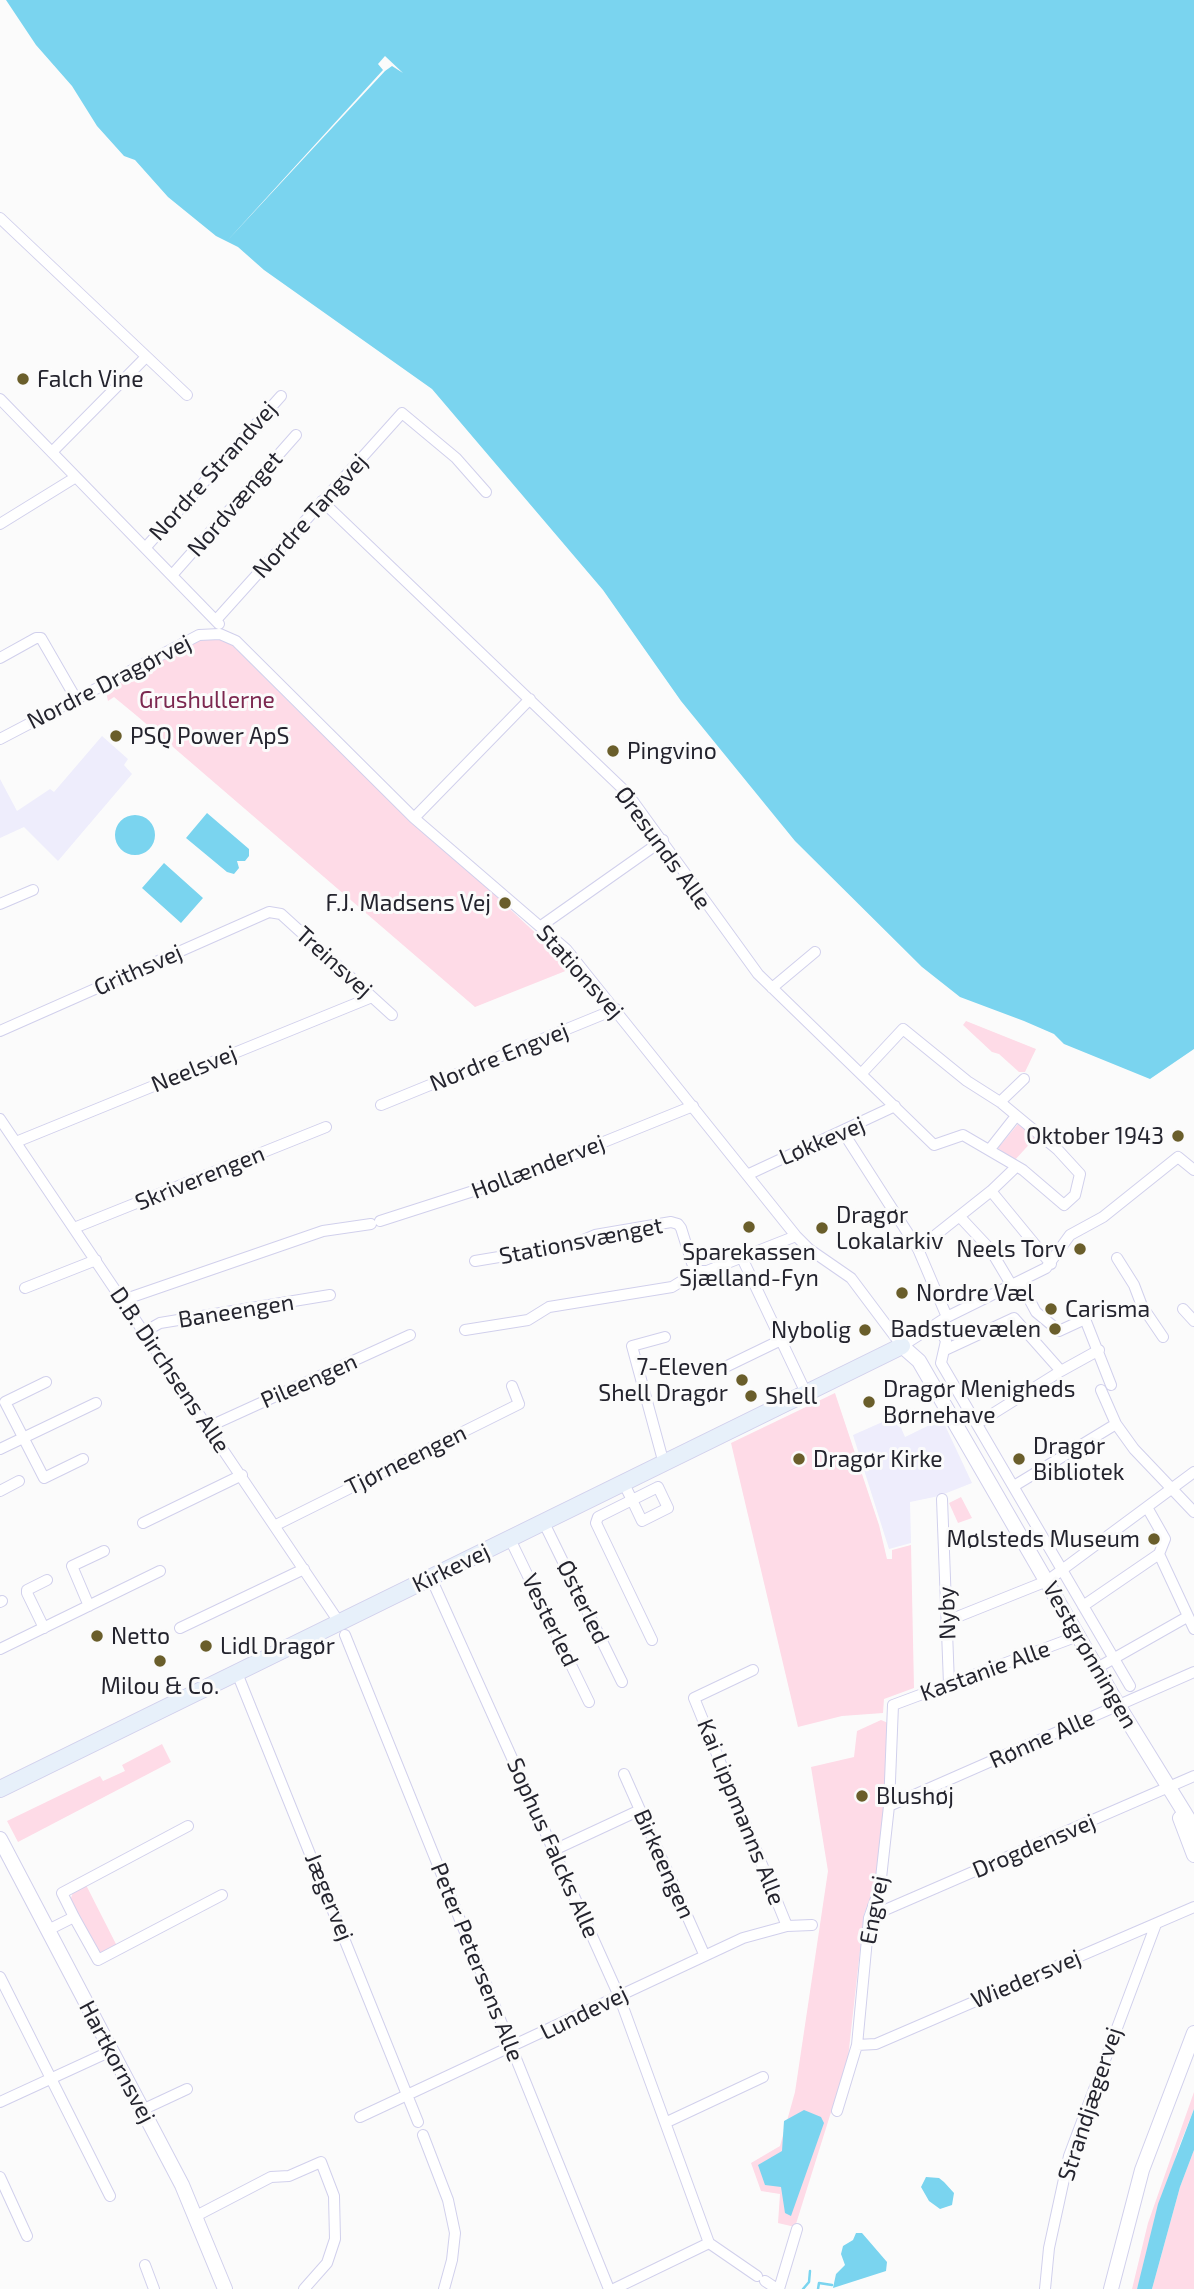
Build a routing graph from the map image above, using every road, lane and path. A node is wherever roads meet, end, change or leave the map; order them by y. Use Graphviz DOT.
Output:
graph roads {
  1 [pos="0,218"];
  2 [pos="146,357"];
  3 [pos="187,395"];
  4 [pos="281,396"];
  5 [pos="0,399"];
  6 [pos="296,435"];
  7 [pos="52,452"];
  8 [pos="76,477"];
  9 [pos="486,492"];
  10 [pos="323,501"];
  11 [pos="0,524"];
  12 [pos="146,547"];
  13 [pos="173,574"];
  14 [pos="217,619"];
  15 [pos="220,634"];
  16 [pos="0,658"];
  17 [pos="75,697"];
  18 [pos="530,699"];
  19 [pos="0,739"];
  20 [pos="414,818"];
  21 [pos="663,840"];
  22 [pos="33,890"];
  23 [pos="0,905"];
  24 [pos="276,912"];
  25 [pos="541,926"];
  26 [pos="815,951"];
  27 [pos="772,988"];
  28 [pos="372,997"];
  29 [pos="616,1009"];
  30 [pos="392,1015"];
  31 [pos="0,1031"];
  32 [pos="862,1073"];
  33 [pos="1024,1079"];
  34 [pos="1000,1102"];
  35 [pos="381,1105"];
  36 [pos="693,1106"];
  37 [pos="895,1106"];
  38 [pos="1016,1116"];
  39 [pos="0,1119"];
  40 [pos="326,1127"];
  41 [pos="843,1132"];
  42 [pos="16,1142"];
  43 [pos="990,1149"];
  44 [pos="1016,1167"];
  45 [pos="1194,1170"];
  46 [pos="747,1175"];
  47 [pos="991,1191"];
  48 [pos="960,1217"];
  49 [pos="74,1228"];
  50 [pos="796,1236"];
  51 [pos="918,1249"];
  52 [pos="742,1258"];
  53 [pos="1117,1258"];
  54 [pos="96,1260"];
  55 [pos="475,1261"];
  56 [pos="1051,1264"];
  57 [pos="698,1271"];
  58 [pos="1016,1284"];
  59 [pos="25,1288"];
  60 [pos="330,1295"];
  61 [pos="123,1300"];
  62 [pos="1183,1309"];
  63 [pos="947,1317"];
  64 [pos="1194,1321"];
  65 [pos="937,1324"];
  66 [pos="466,1330"];
  67 [pos="144,1332"];
  68 [pos="410,1335"];
  69 [pos="665,1337"];
  70 [pos="1163,1337"];
  71 [pos="781,1340"];
  72 [pos="902,1346"];
  73 [pos="945,1350"];
  74 [pos="1099,1350"];
  75 [pos="719,1370"];
  76 [pos="1061,1371"];
  77 [pos="46,1382"];
  78 [pos="513,1386"];
  79 [pos="807,1395"];
  80 [pos="96,1403"];
  81 [pos="978,1423"];
  82 [pos="1116,1424"];
  83 [pos="208,1427"];
  84 [pos="24,1438"];
  85 [pos="0,1449"];
  86 [pos="83,1459"];
  87 [pos="664,1464"];
  88 [pos="1194,1472"];
  89 [pos="242,1475"];
  90 [pos="19,1482"];
  91 [pos="624,1484"];
  92 [pos="1014,1486"];
  93 [pos="1173,1489"];
  94 [pos="0,1491"];
  95 [pos="943,1499"];
  96 [pos="1148,1509"];
  97 [pos="1194,1512"];
  98 [pos="544,1522"];
  99 [pos="143,1523"];
  100 [pos="276,1525"];
  101 [pos="510,1539"];
  102 [pos="104,1550"];
  103 [pos="1159,1553"];
  104 [pos="304,1569"];
  105 [pos="1063,1571"];
  106 [pos="160,1572"];
  107 [pos="431,1578"];
  108 [pos="47,1580"];
  109 [pos="1047,1581"];
  110 [pos="89,1606"];
  111 [pos="1083,1606"];
  112 [pos="1187,1617"];
  113 [pos="947,1621"];
  114 [pos="44,1628"];
  115 [pos="180,1628"];
  116 [pos="342,1628"];
  117 [pos="1194,1629"];
  118 [pos="1078,1636"];
  119 [pos="652,1640"];
  120 [pos="0,1649"];
  121 [pos="1114,1658"];
  122 [pos="1097,1668"];
  123 [pos="753,1670"];
  124 [pos="1194,1672"];
  125 [pos="237,1673"];
  126 [pos="622,1682"];
  127 [pos="950,1684"];
  128 [pos="1130,1686"];
  129 [pos="589,1702"];
  130 [pos="893,1705"];
  131 [pos="1118,1705"];
  132 [pos="624,1773"];
  133 [pos="1194,1776"];
  134 [pos="1168,1787"];
  135 [pos="0,1789"];
  136 [pos="889,1806"];
  137 [pos="640,1810"];
  138 [pos="188,1826"];
  139 [pos="1194,1828"];
  140 [pos="0,1839"];
  141 [pos="554,1850"];
  142 [pos="1194,1855"];
  143 [pos="222,1895"];
  144 [pos="873,1906"];
  145 [pos="1194,1907"];
  146 [pos="74,1917"];
  147 [pos="1156,1924"];
  148 [pos="812,1925"];
  149 [pos="787,1926"];
  150 [pos="48,1930"];
  151 [pos="704,1954"];
  152 [pos="0,1977"];
  153 [pos="619,1996"];
  154 [pos="1194,2033"];
  155 [pos="858,2045"];
  156 [pos="512,2048"];
  157 [pos="111,2051"];
  158 [pos="763,2077"];
  159 [pos="52,2078"];
  160 [pos="187,2089"];
  161 [pos="408,2096"];
  162 [pos="0,2102"];
  163 [pos="142,2110"];
  164 [pos="837,2111"];
  165 [pos="360,2117"];
  166 [pos="418,2122"];
  167 [pos="667,2122"];
  168 [pos="423,2135"];
  169 [pos="0,2177"];
  170 [pos="110,2196"];
  171 [pos="195,2216"];
  172 [pos="797,2229"];
  173 [pos="27,2236"];
  174 [pos="709,2243"];
  175 [pos="145,2265"];
  176 [pos="154,2289"];
  177 [pos="225,2289"];
  178 [pos="304,2289"];
  179 [pos="444,2289"];
  180 [pos="609,2289"];
  181 [pos="614,2289"];
  182 [pos="778,2289"];
  183 [pos="1045,2289"];
  184 [pos="1111,2289"];
  1 -- 2 [label="street"];
  2 -- 3 [label="street"];
  2 -- 7 [label="street"];
  4 -- 12 [label="street, Nordre Strandvej"];
  5 -- 7 [label="street, Nordre Strandvej"];
  6 -- 13 [label="street, Nordvænget"];
  7 -- 8 [label="street, Nordre Strandvej"];
  8 -- 11 [label="street"];
  8 -- 12 [label="street, Nordre Strandvej"];
  9 -- 10 [label="street, Nordre Tangvej"];
  10 -- 14 [label="street, Nordre Tangvej"];
  10 -- 18 [label="street, Øresunds Alle"];
  12 -- 13 [label="street, Nordre Strandvej"];
  13 -- 14 [label="street, Nordre Strandvej"];
  14 -- 15 [label="street"];
  15 -- 17 [label="street, Nordre Dragørvej"];
  15 -- 20 [label="street, Stationsvej"];
  16 -- 17 [label="street"];
  17 -- 19 [label="street, Nordre Dragørvej"];
  18 -- 20 [label="street"];
  18 -- 21 [label="street, Øresunds Alle"];
  20 -- 25 [label="street, Stationsvej"];
  21 -- 25 [label="street"];
  21 -- 27 [label="street, Øresunds Alle"];
  22 -- 23 [label="street"];
  24 -- 28 [label="street, Treinsvej"];
  24 -- 31 [label="street, Grithsvej"];
  25 -- 29 [label="street, Stationsvej"];
  26 -- 27 [label="street"];
  27 -- 32 [label="street, Øresunds Alle"];
  28 -- 30 [label="street, Treinsvej"];
  28 -- 42 [label="street, Neelsvej"];
  29 -- 35 [label="street, Nordre Engvej"];
  29 -- 36 [label="street, Stationsvej"];
  32 -- 34 [label="street"];
  32 -- 37 [label="street, Øresunds Alle"];
  33 -- 34 [label="street"];
  34 -- 38 [label="street"];
  36 -- 46 [label="street, Stationsvej"];
  36 -- 61 [label="street, Hollændervej"];
  37 -- 41 [label="street, Løkkevej"];
  37 -- 43 [label="street, Øresunds Alle"];
  38 -- 43 [label="street"];
  38 -- 44 [label="street"];
  39 -- 42 [label="street, D.B. Dirchsens Alle"];
  40 -- 49 [label="street, Skriverengen"];
  41 -- 46 [label="street, Løkkevej"];
  41 -- 51 [label="street"];
  42 -- 49 [label="street, D.B. Dirchsens Alle"];
  43 -- 44 [label="street"];
  44 -- 47 [label="street"];
  45 -- 56 [label="street"];
  46 -- 50 [label="street, Stationsvej"];
  47 -- 48 [label="street"];
  47 -- 56 [label="street"];
  48 -- 51 [label="street"];
  48 -- 58 [label="street"];
  49 -- 54 [label="street, D.B. Dirchsens Alle"];
  50 -- 52 [label="street"];
  50 -- 72 [label="street, Stationsvej"];
  51 -- 63 [label="street"];
  52 -- 57 [label="street"];
  52 -- 71 [label="street"];
  53 -- 70 [label="street"];
  54 -- 59 [label="street"];
  54 -- 61 [label="street, D.B. Dirchsens Alle"];
  55 -- 57 [label="street, Stationsvænget"];
  56 -- 58 [label="street"];
  57 -- 66 [label="street"];
  58 -- 63 [label="street"];
  58 -- 74 [label="street"];
  60 -- 67 [label="street, Baneengen"];
  61 -- 67 [label="street, D.B. Dirchsens Alle"];
  62 -- 64 [label="street"];
  63 -- 65 [label="street"];
  65 -- 72 [label="street"];
  65 -- 73 [label="street, Vestgrønningen"];
  67 -- 83 [label="street, D.B. Dirchsens Alle"];
  68 -- 83 [label="street, Pileengen"];
  69 -- 87 [label="street"];
  71 -- 75 [label="street"];
  71 -- 79 [label="street"];
  72 -- 79 [label="main road, Kirkevej"];
  72 -- 109 [label="street, Vestgrønningen"];
  73 -- 76 [label="street"];
  73 -- 81 [label="street, Vestgrønningen"];
  74 -- 76 [label="street"];
  74 -- 82 [label="street"];
  76 -- 81 [label="street"];
  77 -- 84 [label="street"];
  78 -- 100 [label="street, Tjørneengen"];
  79 -- 87 [label="main road, Kirkevej"];
  80 -- 84 [label="street"];
  81 -- 92 [label="street, Vestgrønningen"];
  82 -- 92 [label="street"];
  82 -- 93 [label="street"];
  83 -- 89 [label="street, D.B. Dirchsens Alle"];
  84 -- 85 [label="street"];
  84 -- 86 [label="street"];
  87 -- 91 [label="main road, Kirkevej"];
  88 -- 93 [label="street"];
  89 -- 99 [label="street"];
  89 -- 100 [label="street, D.B. Dirchsens Alle"];
  90 -- 94 [label="street"];
  91 -- 98 [label="main road, Kirkevej"];
  91 -- 119 [label="street"];
  92 -- 105 [label="street, Vestgrønningen"];
  93 -- 96 [label="street"];
  93 -- 97 [label="street"];
  95 -- 113 [label="street, Nyby"];
  96 -- 103 [label="street"];
  96 -- 105 [label="street"];
  98 -- 101 [label="main road, Kirkevej"];
  98 -- 126 [label="street, Østerled"];
  100 -- 104 [label="street, D.B. Dirchsens Alle"];
  101 -- 107 [label="main road, Kirkevej"];
  101 -- 129 [label="street, Vesterled"];
  102 -- 110 [label="street"];
  103 -- 111 [label="street"];
  103 -- 112 [label="street"];
  104 -- 115 [label="street"];
  104 -- 116 [label="street, D.B. Dirchsens Alle"];
  105 -- 109 [label="street"];
  105 -- 111 [label="street, Vestgrønningen"];
  106 -- 110 [label="street"];
  107 -- 116 [label="main road, Kirkevej"];
  107 -- 141 [label="street, Sophus Falcks Alle"];
  108 -- 114 [label="street"];
  109 -- 113 [label="street"];
  109 -- 118 [label="street, Vestgrønningen"];
  110 -- 114 [label="street"];
  111 -- 121 [label="street, Vestgrønningen"];
  112 -- 117 [label="street"];
  112 -- 121 [label="street"];
  113 -- 127 [label="street, Nyby"];
  114 -- 120 [label="street"];
  116 -- 125 [label="main road, Kirkevej"];
  116 -- 156 [label="street, Peter Petersens Alle"];
  118 -- 122 [label="street, Vestgrønningen"];
  118 -- 127 [label="street, Kastanie Alle"];
  121 -- 122 [label="street"];
  121 -- 128 [label="street, Vestgrønningen"];
  122 -- 131 [label="street, Vestgrønningen"];
  123 -- 149 [label="street, Kai Lippmanns Alle"];
  124 -- 131 [label="street, Rønne Alle"];
  125 -- 135 [label="main road, Kirkevej"];
  125 -- 161 [label="street, Jægervej"];
  127 -- 130 [label="street, Kastanie Alle"];
  130 -- 136 [label="street, Engvej"];
  131 -- 134 [label="street, Vestgrønningen"];
  131 -- 136 [label="street, Rønne Alle"];
  132 -- 137 [label="street, Birkeengen"];
  133 -- 134 [label="street, Drogdensvej"];
  134 -- 139 [label="street, Vestgrønningen"];
  134 -- 142 [label="street, Vestgrønningen"];
  134 -- 144 [label="street, Drogdensvej"];
  136 -- 144 [label="street, Engvej"];
  137 -- 141 [label="street"];
  137 -- 151 [label="street, Birkeengen"];
  138 -- 146 [label="street"];
  140 -- 150 [label="street, Hartkornsvej"];
  141 -- 153 [label="street, Sophus Falcks Alle"];
  143 -- 146 [label="street"];
  144 -- 155 [label="street, Engvej"];
  145 -- 147 [label="street, Wiedersvej"];
  146 -- 150 [label="street"];
  147 -- 155 [label="street, Wiedersvej"];
  147 -- 183 [label="street, Strandjægervej"];
  148 -- 149 [label="street, Lundevej"];
  149 -- 151 [label="street, Lundevej"];
  150 -- 157 [label="street, Hartkornsvej"];
  151 -- 153 [label="street, Lundevej"];
  152 -- 159 [label="street"];
  153 -- 156 [label="street, Lundevej"];
  153 -- 167 [label="street, Sophus Falcks Alle"];
  154 -- 184 [label="street"];
  155 -- 164 [label="street, Engvej"];
  156 -- 161 [label="street, Lundevej"];
  156 -- 180 [label="street, Peter Petersens Alle"];
  157 -- 159 [label="street"];
  157 -- 163 [label="street, Hartkornsvej"];
  158 -- 167 [label="street"];
  159 -- 162 [label="street"];
  159 -- 170 [label="street"];
  160 -- 163 [label="street"];
  161 -- 165 [label="street, Lundevej"];
  161 -- 166 [label="street, Jægervej"];
  163 -- 171 [label="street, Hartkornsvej"];
  167 -- 174 [label="street, Sophus Falcks Alle"];
  168 -- 179 [label="street"];
  169 -- 173 [label="street"];
  171 -- 177 [label="street, Hartkornsvej"];
  171 -- 178 [label="street"];
  172 -- 182 [label="street"];
  174 -- 181 [label="street"];
  174 -- 182 [label="street"];
  175 -- 176 [label="street"];
}
